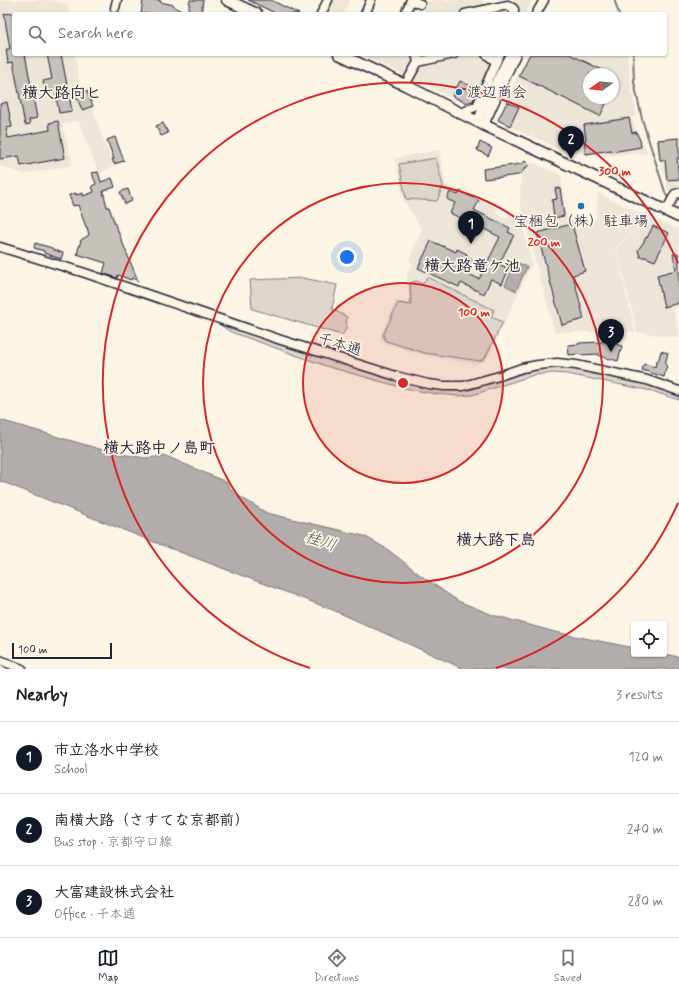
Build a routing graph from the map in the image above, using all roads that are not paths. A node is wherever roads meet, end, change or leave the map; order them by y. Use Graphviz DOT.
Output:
graph roads {
  1 [pos="227,0"];
  2 [pos="328,0"];
  3 [pos="371,0"];
  4 [pos="411,0"];
  5 [pos="544,0"];
  6 [pos="420,4"];
  7 [pos="253,12"];
  8 [pos="322,12"];
  9 [pos="366,12"];
  10 [pos="405,12"];
  11 [pos="474,12"];
  12 [pos="514,12"];
  13 [pos="537,12"];
  14 [pos="346,56"];
  15 [pos="436,56"];
  16 [pos="488,56"];
  17 [pos="499,56"];
  18 [pos="511,56"];
  19 [pos="515,56"];
  20 [pos="417,58"];
  21 [pos="496,62"];
  22 [pos="405,86"];
  23 [pos="461,113"];
  24 [pos="480,123"];
  25 [pos="676,195"];
  26 [pos="667,208"];
  27 [pos="679,217"];
  28 [pos="0,247"];
  29 [pos="679,391"];
  30 [pos="0,660"];
  31 [pos="22,669"];
  1 -- 7 [label="main road"];
  2 -- 8 [label="street"];
  3 -- 9 [label="street"];
  4 -- 6 [label="street"];
  4 -- 10 [label="street"];
  5 -- 13 [label="street"];
  11 -- 12 [label="street"];
  14 -- 22 [label="main road"];
  15 -- 20 [label="street"];
  16 -- 21 [label="street"];
  17 -- 21 [label="street"];
  18 -- 24 [label="street"];
  19 -- 24 [label="street"];
  20 -- 22 [label="street"];
  21 -- 23 [label="street"];
  22 -- 23 [label="main road"];
  23 -- 24 [label="main road"];
  24 -- 26 [label="main road"];
  25 -- 26 [label="street"];
  26 -- 27 [label="main road"];
  28 -- 29 [label="street, 千本通"];
  30 -- 31 [label="street"];
}
